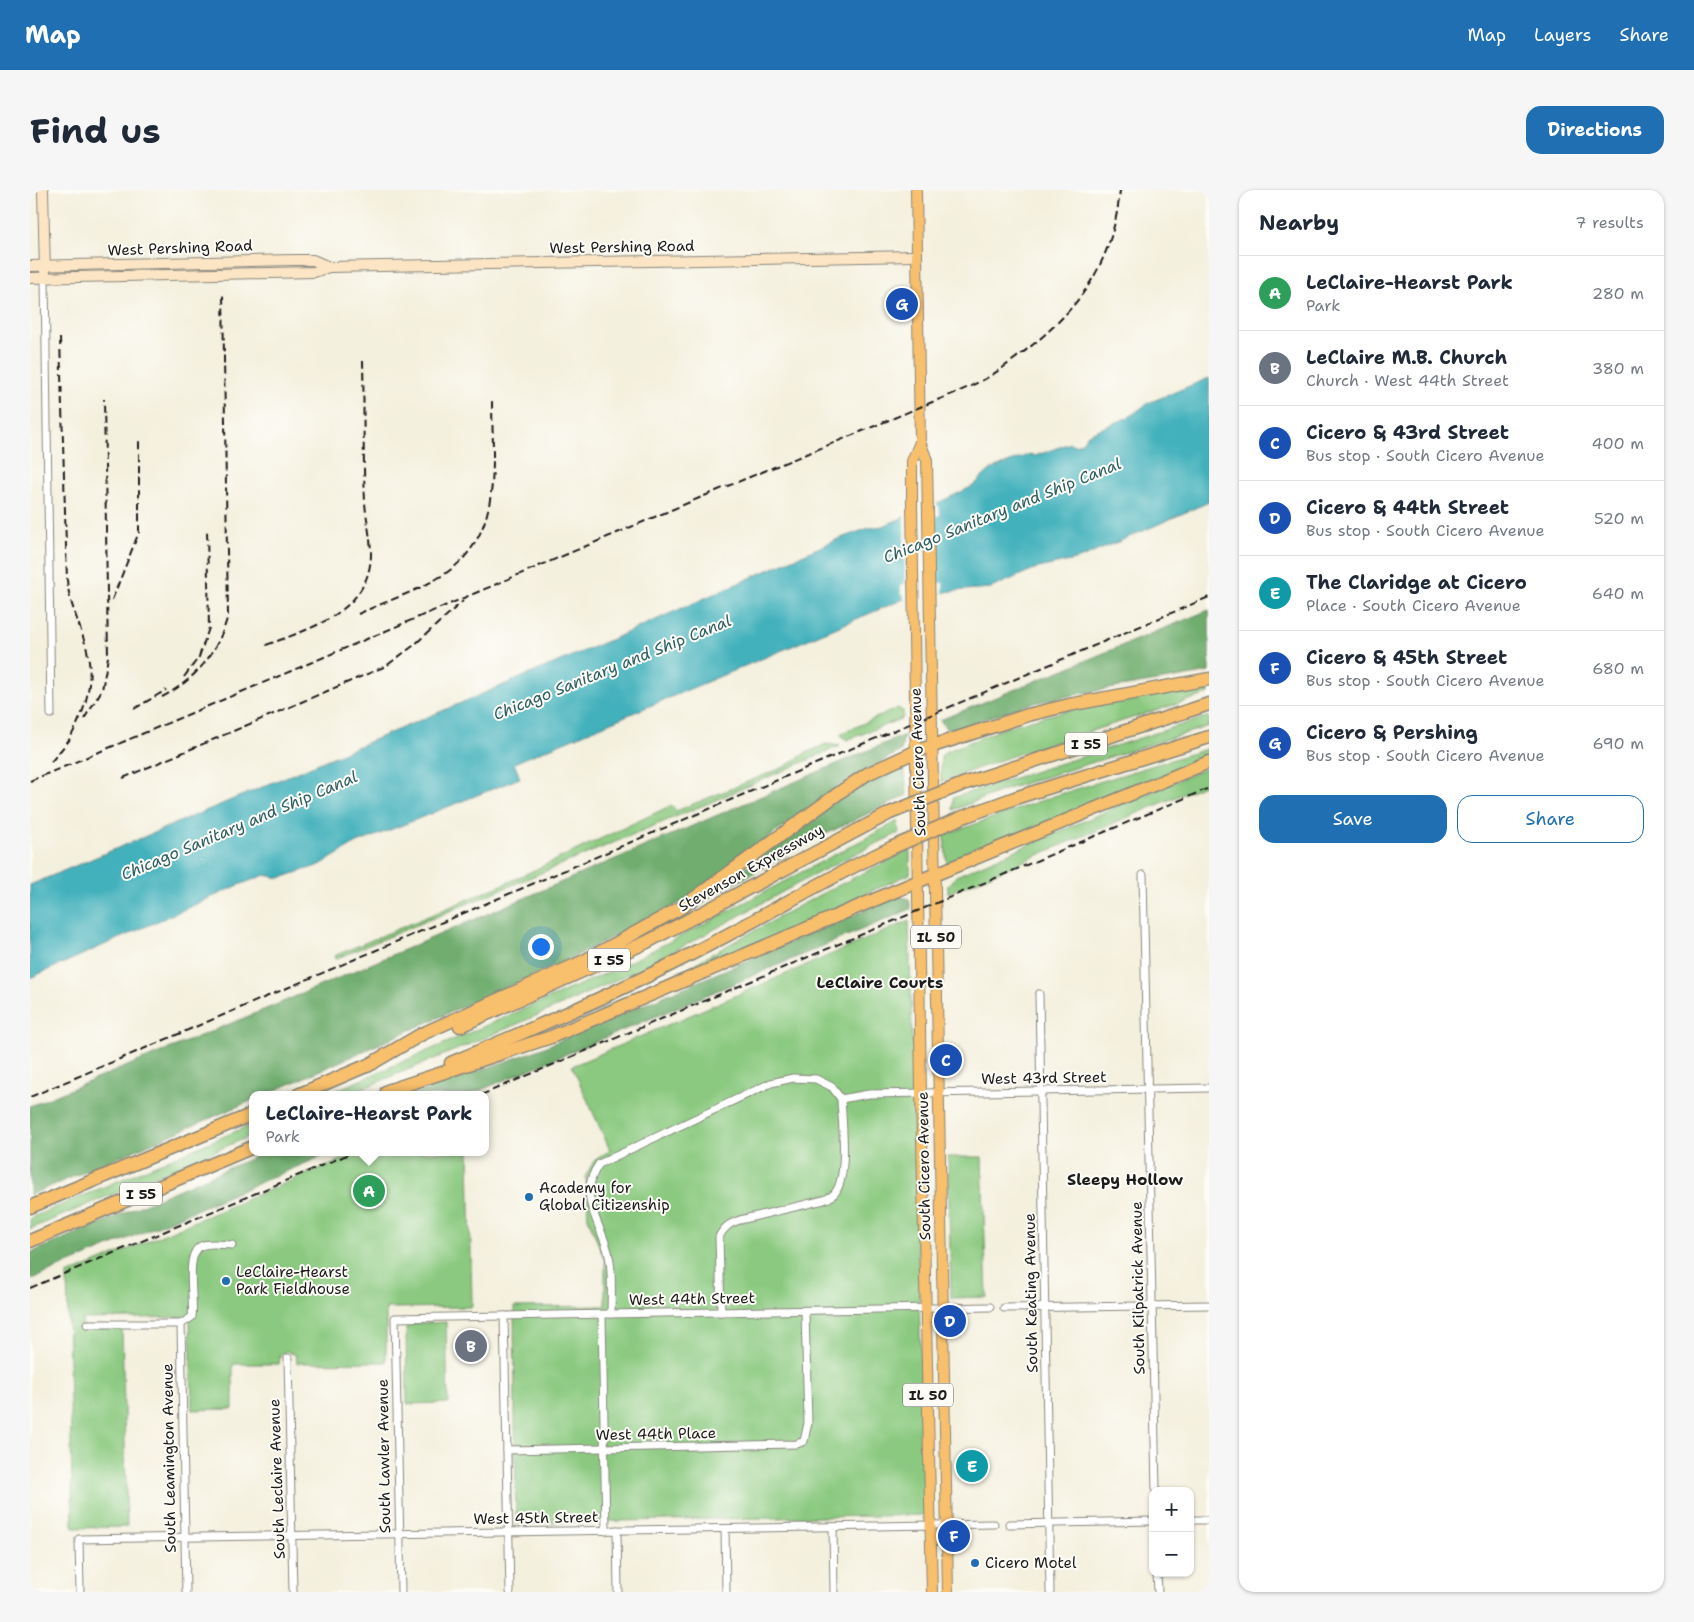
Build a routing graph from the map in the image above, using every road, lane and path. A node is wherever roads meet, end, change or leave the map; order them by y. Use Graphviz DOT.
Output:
graph roads {
  1 [pos="43,190"];
  2 [pos="916,190"];
  3 [pos="916,256"];
  4 [pos="138,263"];
  5 [pos="30,266"];
  6 [pos="45,266"];
  7 [pos="329,267"];
  8 [pos="138,275"];
  9 [pos="30,278"];
  10 [pos="45,278"];
  11 [pos="920,442"];
  12 [pos="1209,679"];
  13 [pos="1209,704"];
  14 [pos="52,714"];
  15 [pos="1209,737"];
  16 [pos="933,746"];
  17 [pos="917,751"];
  18 [pos="1209,762"];
  19 [pos="936,874"];
  20 [pos="1143,875"];
  21 [pos="919,882"];
  22 [pos="1039,994"];
  23 [pos="367,1066"];
  24 [pos="1209,1088"];
  25 [pos="1148,1090"];
  26 [pos="307,1091"];
  27 [pos="387,1091"];
  28 [pos="388,1091"];
  29 [pos="1041,1092"];
  30 [pos="921,1094"];
  31 [pos="937,1094"];
  32 [pos="841,1099"];
  33 [pos="249,1116"];
  34 [pos="249,1149"];
  35 [pos="30,1207"];
  36 [pos="30,1241"];
  37 [pos="232,1245"];
  38 [pos="1152,1305"];
  39 [pos="1209,1305"];
  40 [pos="1045,1307"];
  41 [pos="942,1308"];
  42 [pos="990,1308"];
  43 [pos="1004,1308"];
  44 [pos="926,1309"];
  45 [pos="805,1311"];
  46 [pos="721,1312"];
  47 [pos="611,1314"];
  48 [pos="602,1315"];
  49 [pos="504,1316"];
  50 [pos="395,1318"];
  51 [pos="87,1324"];
  52 [pos="181,1324"];
  53 [pos="288,1362"];
  54 [pos="605,1449"];
  55 [pos="507,1450"];
  56 [pos="1156,1487"];
  57 [pos="1194,1520"];
  58 [pos="1209,1520"];
  59 [pos="1149,1521"];
  60 [pos="1048,1523"];
  61 [pos="994,1524"];
  62 [pos="1008,1524"];
  63 [pos="931,1525"];
  64 [pos="947,1525"];
  65 [pos="833,1527"];
  66 [pos="725,1528"];
  67 [pos="606,1530"];
  68 [pos="616,1530"];
  69 [pos="508,1532"];
  70 [pos="400,1534"];
  71 [pos="292,1536"];
  72 [pos="185,1538"];
  73 [pos="1157,1577"];
  74 [pos="80,1592"];
  75 [pos="186,1592"];
  76 [pos="293,1592"];
  77 [pos="401,1592"];
  78 [pos="510,1592"];
  79 [pos="618,1592"];
  80 [pos="726,1592"];
  81 [pos="834,1592"];
  82 [pos="932,1592"];
  83 [pos="948,1592"];
  84 [pos="1050,1592"];
  85 [pos="1158,1592"];
  1 -- 6 [label="main road"];
  2 -- 3 [label="main road, South Cicero Avenue / IL 50"];
  3 -- 7 [label="main road, West Pershing Road"];
  3 -- 11 [label="main road, South Cicero Avenue / IL 50"];
  4 -- 6 [label="main road, West Pershing Road"];
  4 -- 7 [label="main road, West Pershing Road"];
  4 -- 8 [label="main road"];
  5 -- 6 [label="main road, West Pershing Road"];
  6 -- 10 [label="main road"];
  7 -- 8 [label="main road, West Pershing Road"];
  8 -- 10 [label="main road, West Pershing Road"];
  9 -- 10 [label="main road, West Pershing Road"];
  10 -- 14 [label="street"];
  11 -- 16 [label="main road, South Cicero Avenue / IL 50"];
  11 -- 17 [label="main road, South Cicero Avenue / IL 50"];
  12 -- 16 [label="highway"];
  13 -- 23 [label="highway, Stevenson Expressway / I 55, bridge"];
  15 -- 27 [label="highway, I 55, bridge"];
  16 -- 17 [label="highway"];
  16 -- 19 [label="main road, South Cicero Avenue / IL 50"];
  17 -- 21 [label="main road, South Cicero Avenue / IL 50"];
  17 -- 23 [label="highway"];
  18 -- 19 [label="highway"];
  19 -- 21 [label="highway"];
  19 -- 31 [label="main road, South Cicero Avenue / IL 50"];
  20 -- 25 [label="street, South Kilpatrick Avenue"];
  21 -- 28 [label="highway"];
  21 -- 30 [label="main road, South Cicero Avenue / IL 50"];
  22 -- 29 [label="street, South Keating Avenue"];
  23 -- 26 [label="highway, Stevenson Expressway / I 55"];
  24 -- 25 [label="street, West 43rd Street"];
  25 -- 29 [label="street, West 43rd Street"];
  25 -- 38 [label="street, South Kilpatrick Avenue"];
  29 -- 31 [label="street, West 43rd Street"];
  29 -- 40 [label="street, South Keating Avenue"];
  30 -- 31 [label="street, West 43rd Street"];
  30 -- 32 [label="street, West 43rd Street"];
  30 -- 44 [label="main road, South Cicero Avenue / IL 50"];
  31 -- 41 [label="main road, South Cicero Avenue / IL 50"];
  32 -- 46 [label="street"];
  32 -- 47 [label="street"];
  33 -- 35 [label="highway, I 55"];
  34 -- 36 [label="highway, I 55"];
  37 -- 52 [label="street"];
  38 -- 39 [label="street"];
  38 -- 40 [label="street"];
  38 -- 56 [label="street, South Kilpatrick Avenue"];
  40 -- 43 [label="street"];
  40 -- 60 [label="street, South Keating Avenue"];
  41 -- 42 [label="street, West 44th Street"];
  41 -- 44 [label="street, West 44th Street"];
  41 -- 64 [label="main road, South Cicero Avenue / IL 50"];
  44 -- 45 [label="street, West 44th Street"];
  44 -- 63 [label="main road, South Cicero Avenue / IL 50"];
  45 -- 46 [label="street, West 44th Street"];
  45 -- 54 [label="street, West 44th Place"];
  46 -- 47 [label="street, West 44th Street"];
  47 -- 48 [label="street, West 44th Street"];
  48 -- 49 [label="street, West 44th Street"];
  48 -- 54 [label="street"];
  49 -- 50 [label="street, West 44th Street"];
  49 -- 55 [label="street"];
  50 -- 70 [label="street, South Lawler Avenue"];
  51 -- 52 [label="street"];
  52 -- 72 [label="street, South Leamington Avenue"];
  53 -- 71 [label="street, South Leclaire Avenue"];
  54 -- 55 [label="street, West 44th Place"];
  54 -- 67 [label="street"];
  55 -- 69 [label="street"];
  57 -- 58 [label="street"];
  59 -- 60 [label="street"];
  60 -- 62 [label="street"];
  60 -- 84 [label="street, South Keating Avenue"];
  61 -- 64 [label="street, West 45th Street"];
  63 -- 64 [label="street, West 45th Street"];
  63 -- 65 [label="street, West 45th Street"];
  63 -- 82 [label="main road, South Cicero Avenue / IL 50"];
  64 -- 83 [label="main road, South Cicero Avenue / IL 50"];
  65 -- 66 [label="street, West 45th Street"];
  65 -- 81 [label="street"];
  66 -- 68 [label="street, West 45th Street"];
  66 -- 80 [label="street"];
  67 -- 68 [label="street, West 45th Street"];
  67 -- 69 [label="street, West 45th Street"];
  68 -- 79 [label="street"];
  69 -- 70 [label="street, West 45th Street"];
  69 -- 78 [label="street"];
  70 -- 71 [label="street, West 45th Street"];
  70 -- 77 [label="street, South Lawler Avenue"];
  71 -- 72 [label="street, West 45th Street"];
  71 -- 76 [label="street, South Leclaire Avenue"];
  72 -- 74 [label="street, West 45th Street"];
  72 -- 75 [label="street, South Leamington Avenue"];
  73 -- 85 [label="street"];
}
